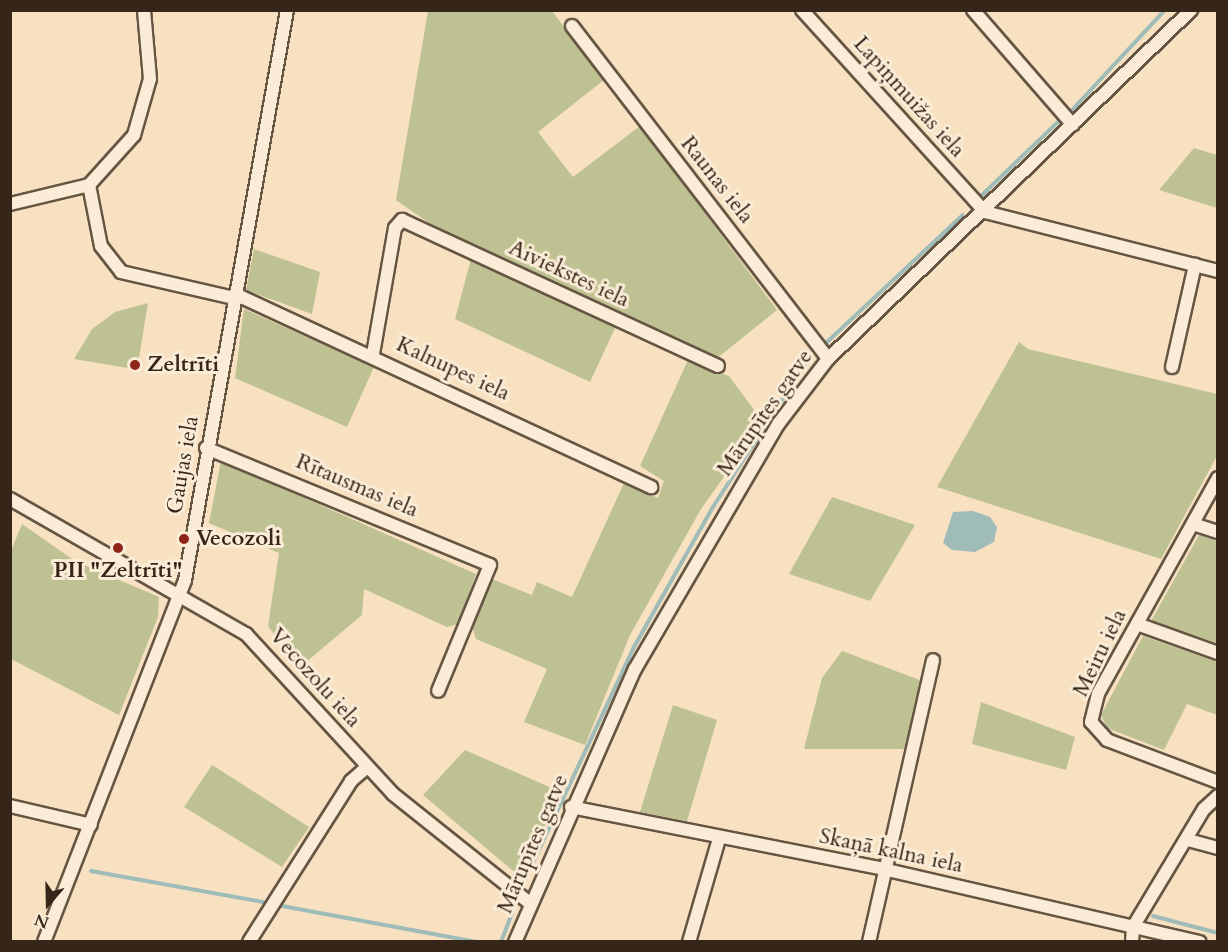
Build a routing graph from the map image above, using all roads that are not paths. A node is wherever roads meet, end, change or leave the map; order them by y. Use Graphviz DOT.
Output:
graph roads {
  1 [pos="144,10"];
  2 [pos="287,10"];
  3 [pos="802,10"];
  4 [pos="973,10"];
  5 [pos="1191,10"];
  6 [pos="572,26"];
  7 [pos="1073,125"];
  8 [pos="89,185"];
  9 [pos="10,204"];
  10 [pos="985,212"];
  11 [pos="1195,265"];
  12 [pos="1218,271"];
  13 [pos="235,296"];
  14 [pos="373,354"];
  15 [pos="828,359"];
  16 [pos="718,366"];
  17 [pos="1172,367"];
  18 [pos="207,448"];
  19 [pos="1218,477"];
  20 [pos="651,487"];
  21 [pos="10,499"];
  22 [pos="1193,524"];
  23 [pos="1218,532"];
  24 [pos="181,595"];
  25 [pos="1137,624"];
  26 [pos="1218,653"];
  27 [pos="933,660"];
  28 [pos="438,691"];
  29 [pos="366,768"];
  30 [pos="1218,782"];
  31 [pos="1218,796"];
  32 [pos="10,806"];
  33 [pos="571,807"];
  34 [pos="91,825"];
  35 [pos="719,839"];
  36 [pos="1188,840"];
  37 [pos="1218,848"];
  38 [pos="883,869"];
  39 [pos="531,904"];
  40 [pos="1133,927"];
  41 [pos="44,942"];
  42 [pos="249,942"];
  43 [pos="514,942"];
  44 [pos="689,942"];
  45 [pos="869,942"];
  46 [pos="1132,942"];
  47 [pos="1200,942"];
  1 -- 8 [label="street"];
  2 -- 13 [label="street, Gaujas iela"];
  3 -- 10 [label="street, Lapiņmuižas iela"];
  4 -- 7 [label="street"];
  5 -- 7 [label="street, Mārupītes gatve"];
  6 -- 15 [label="street, Raunas iela"];
  7 -- 10 [label="street, Mārupītes gatve"];
  8 -- 9 [label="street"];
  8 -- 13 [label="street, Kalnupes iela"];
  10 -- 11 [label="street"];
  10 -- 15 [label="street, Mārupītes gatve"];
  11 -- 12 [label="street"];
  11 -- 17 [label="street"];
  13 -- 14 [label="street, Kalnupes iela"];
  13 -- 18 [label="street, Gaujas iela"];
  14 -- 16 [label="street, Aiviekstes iela"];
  14 -- 20 [label="street, Kalnupes iela"];
  15 -- 33 [label="street, Mārupītes gatve"];
  18 -- 24 [label="street, Gaujas iela"];
  18 -- 28 [label="street, Rītausmas iela"];
  19 -- 22 [label="street, Meiru iela"];
  21 -- 24 [label="street, Vecozolu iela"];
  22 -- 23 [label="street"];
  22 -- 25 [label="street, Meiru iela"];
  24 -- 29 [label="street, Vecozolu iela"];
  24 -- 34 [label="street, Gaujas iela"];
  25 -- 26 [label="street"];
  25 -- 30 [label="street, Meiru iela"];
  27 -- 38 [label="street"];
  29 -- 39 [label="street, Vecozolu iela"];
  29 -- 42 [label="street"];
  31 -- 36 [label="street"];
  32 -- 34 [label="street"];
  33 -- 35 [label="street, Skaņā kalna iela"];
  33 -- 39 [label="street, Mārupītes gatve"];
  34 -- 41 [label="street, Gaujas iela"];
  35 -- 38 [label="street, Skaņā kalna iela"];
  35 -- 44 [label="street"];
  36 -- 37 [label="street"];
  36 -- 40 [label="street"];
  38 -- 40 [label="street, Skaņā kalna iela"];
  38 -- 45 [label="street"];
  39 -- 43 [label="street, Mārupītes gatve"];
  40 -- 46 [label="street"];
  40 -- 47 [label="street, Skaņā kalna iela"];
}
